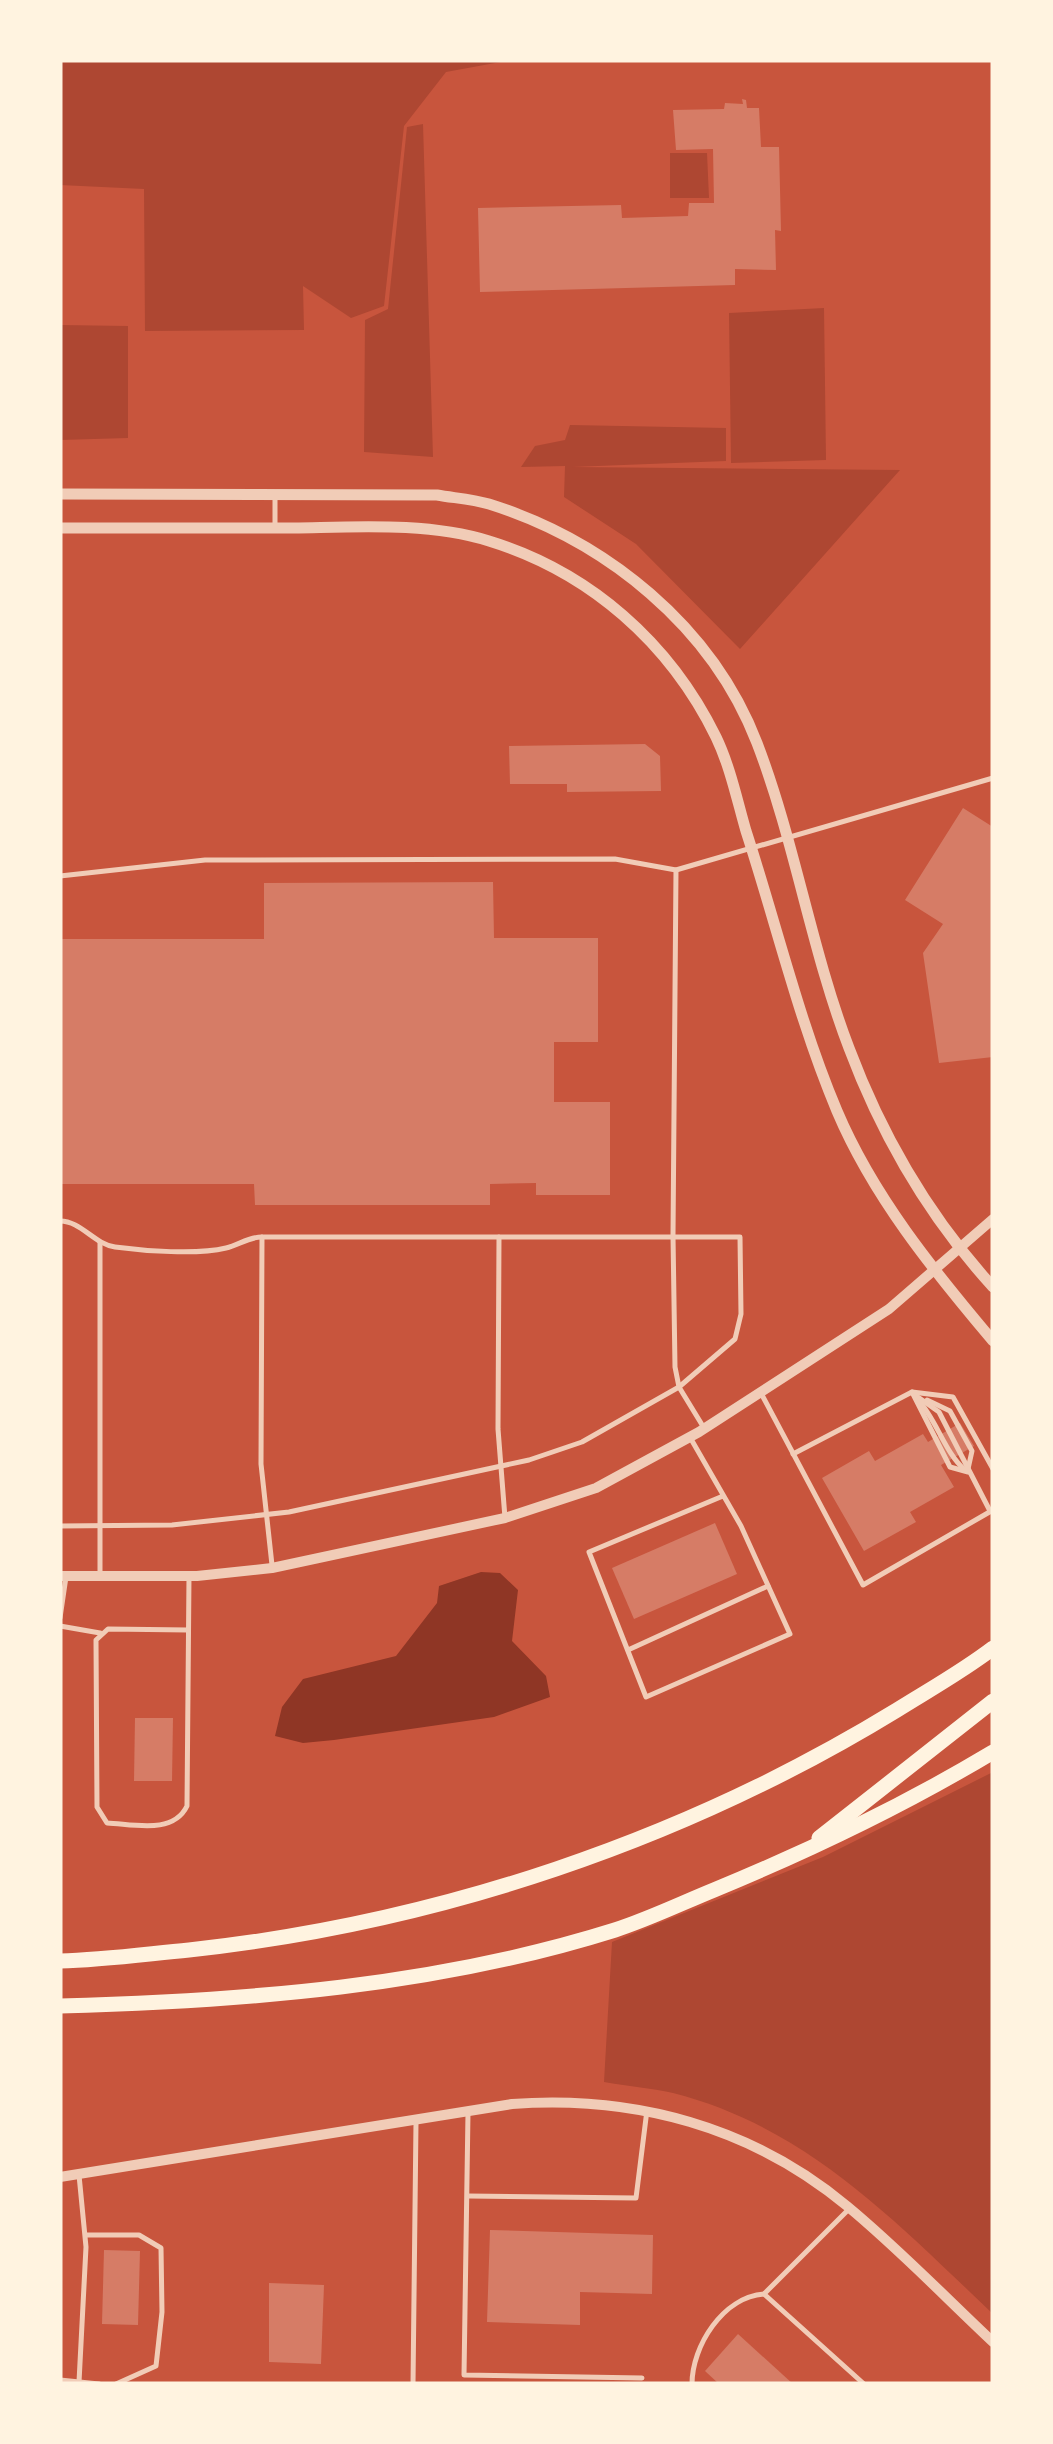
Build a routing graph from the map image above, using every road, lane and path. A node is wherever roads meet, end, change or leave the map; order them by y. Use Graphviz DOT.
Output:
graph roads {
  1 [pos="60,494"];
  2 [pos="274,494"];
  3 [pos="60,528"];
  4 [pos="275,528"];
  5 [pos="993,778"];
  6 [pos="786,838"];
  7 [pos="752,848"];
  8 [pos="676,870"];
  9 [pos="60,876"];
  10 [pos="993,1220"];
  11 [pos="60,1221"];
  12 [pos="499,1236"];
  13 [pos="672,1236"];
  14 [pos="262,1237"];
  15 [pos="100,1242"];
  16 [pos="959,1250"];
  17 [pos="936,1269"];
  18 [pos="993,1287"];
  19 [pos="993,1341"];
  20 [pos="679,1387"];
  21 [pos="760,1392"];
  22 [pos="912,1392"];
  23 [pos="704,1428"];
  24 [pos="690,1436"];
  25 [pos="793,1454"];
  26 [pos="501,1466"];
  27 [pos="993,1470"];
  28 [pos="968,1472"];
  29 [pos="723,1496"];
  30 [pos="992,1511"];
  31 [pos="265,1516"];
  32 [pos="505,1518"];
  33 [pos="60,1526"];
  34 [pos="100,1526"];
  35 [pos="272,1568"];
  36 [pos="63,1576"];
  37 [pos="100,1576"];
  38 [pos="189,1576"];
  39 [pos="768,1586"];
  40 [pos="60,1618"];
  41 [pos="60,1626"];
  42 [pos="188,1630"];
  43 [pos="100,1633"];
  44 [pos="993,1648"];
  45 [pos="628,1650"];
  46 [pos="993,1701"];
  47 [pos="993,1752"];
  48 [pos="792,1858"];
  49 [pos="60,1961"];
  50 [pos="60,2006"];
  51 [pos="647,2109"];
  52 [pos="468,2110"];
  53 [pos="416,2119"];
  54 [pos="79,2174"];
  55 [pos="60,2177"];
  56 [pos="468,2196"];
  57 [pos="850,2208"];
  58 [pos="86,2235"];
  59 [pos="764,2294"];
  60 [pos="993,2342"];
  61 [pos="642,2378"];
  62 [pos="60,2380"];
  63 [pos="79,2382"];
  64 [pos="99,2384"];
  65 [pos="116,2384"];
  66 [pos="414,2384"];
  67 [pos="692,2384"];
  68 [pos="864,2384"];
  1 -- 2 [label="street"];
  2 -- 4 [label="lane"];
  2 -- 6 [label="street"];
  3 -- 4 [label="street"];
  4 -- 7 [label="street"];
  5 -- 6 [label="lane"];
  6 -- 7 [label="lane"];
  6 -- 16 [label="street"];
  7 -- 8 [label="lane"];
  7 -- 17 [label="street"];
  8 -- 9 [label="lane"];
  8 -- 13 [label="lane"];
  10 -- 16 [label="street"];
  11 -- 15 [label="lane"];
  12 -- 13 [label="lane"];
  12 -- 14 [label="lane"];
  12 -- 26 [label="lane"];
  13 -- 20 [label="lane"];
  13 -- 20 [label="lane"];
  14 -- 15 [label="lane"];
  14 -- 31 [label="lane"];
  15 -- 34 [label="lane"];
  16 -- 17 [label="street"];
  16 -- 18 [label="street"];
  17 -- 19 [label="street"];
  17 -- 21 [label="street"];
  20 -- 23 [label="lane"];
  20 -- 26 [label="lane"];
  21 -- 23 [label="street"];
  21 -- 25 [label="lane"];
  22 -- 25 [label="lane"];
  22 -- 27 [label="lane"];
  22 -- 28 [label="lane"];
  22 -- 28 [label="lane"];
  23 -- 24 [label="street"];
  24 -- 29 [label="lane"];
  24 -- 32 [label="street"];
  25 -- 30 [label="lane"];
  26 -- 31 [label="lane"];
  26 -- 32 [label="lane"];
  28 -- 30 [label="lane"];
  29 -- 39 [label="lane"];
  29 -- 45 [label="lane"];
  31 -- 34 [label="lane"];
  31 -- 35 [label="lane"];
  32 -- 35 [label="street"];
  33 -- 34 [label="lane"];
  34 -- 37 [label="lane"];
  35 -- 38 [label="street"];
  36 -- 37 [label="street"];
  36 -- 40 [label="lane"];
  37 -- 38 [label="street"];
  38 -- 42 [label="lane"];
  39 -- 45 [label="lane"];
  39 -- 45 [label="lane"];
  41 -- 43 [label="lane"];
  42 -- 43 [label="lane"];
  42 -- 43 [label="lane"];
  44 -- 49 [label="main road"];
  46 -- 48 [label="main road"];
  47 -- 48 [label="main road"];
  48 -- 50 [label="main road"];
  51 -- 52 [label="street"];
  51 -- 56 [label="lane"];
  51 -- 57 [label="street"];
  52 -- 53 [label="street"];
  52 -- 56 [label="lane"];
  53 -- 54 [label="street"];
  53 -- 66 [label="lane"];
  54 -- 55 [label="street"];
  54 -- 58 [label="lane"];
  56 -- 61 [label="lane"];
  57 -- 59 [label="lane"];
  57 -- 60 [label="street"];
  58 -- 63 [label="lane"];
  58 -- 65 [label="lane"];
  59 -- 67 [label="lane"];
  59 -- 68 [label="lane"];
  62 -- 63 [label="lane"];
  63 -- 64 [label="lane"];
}
